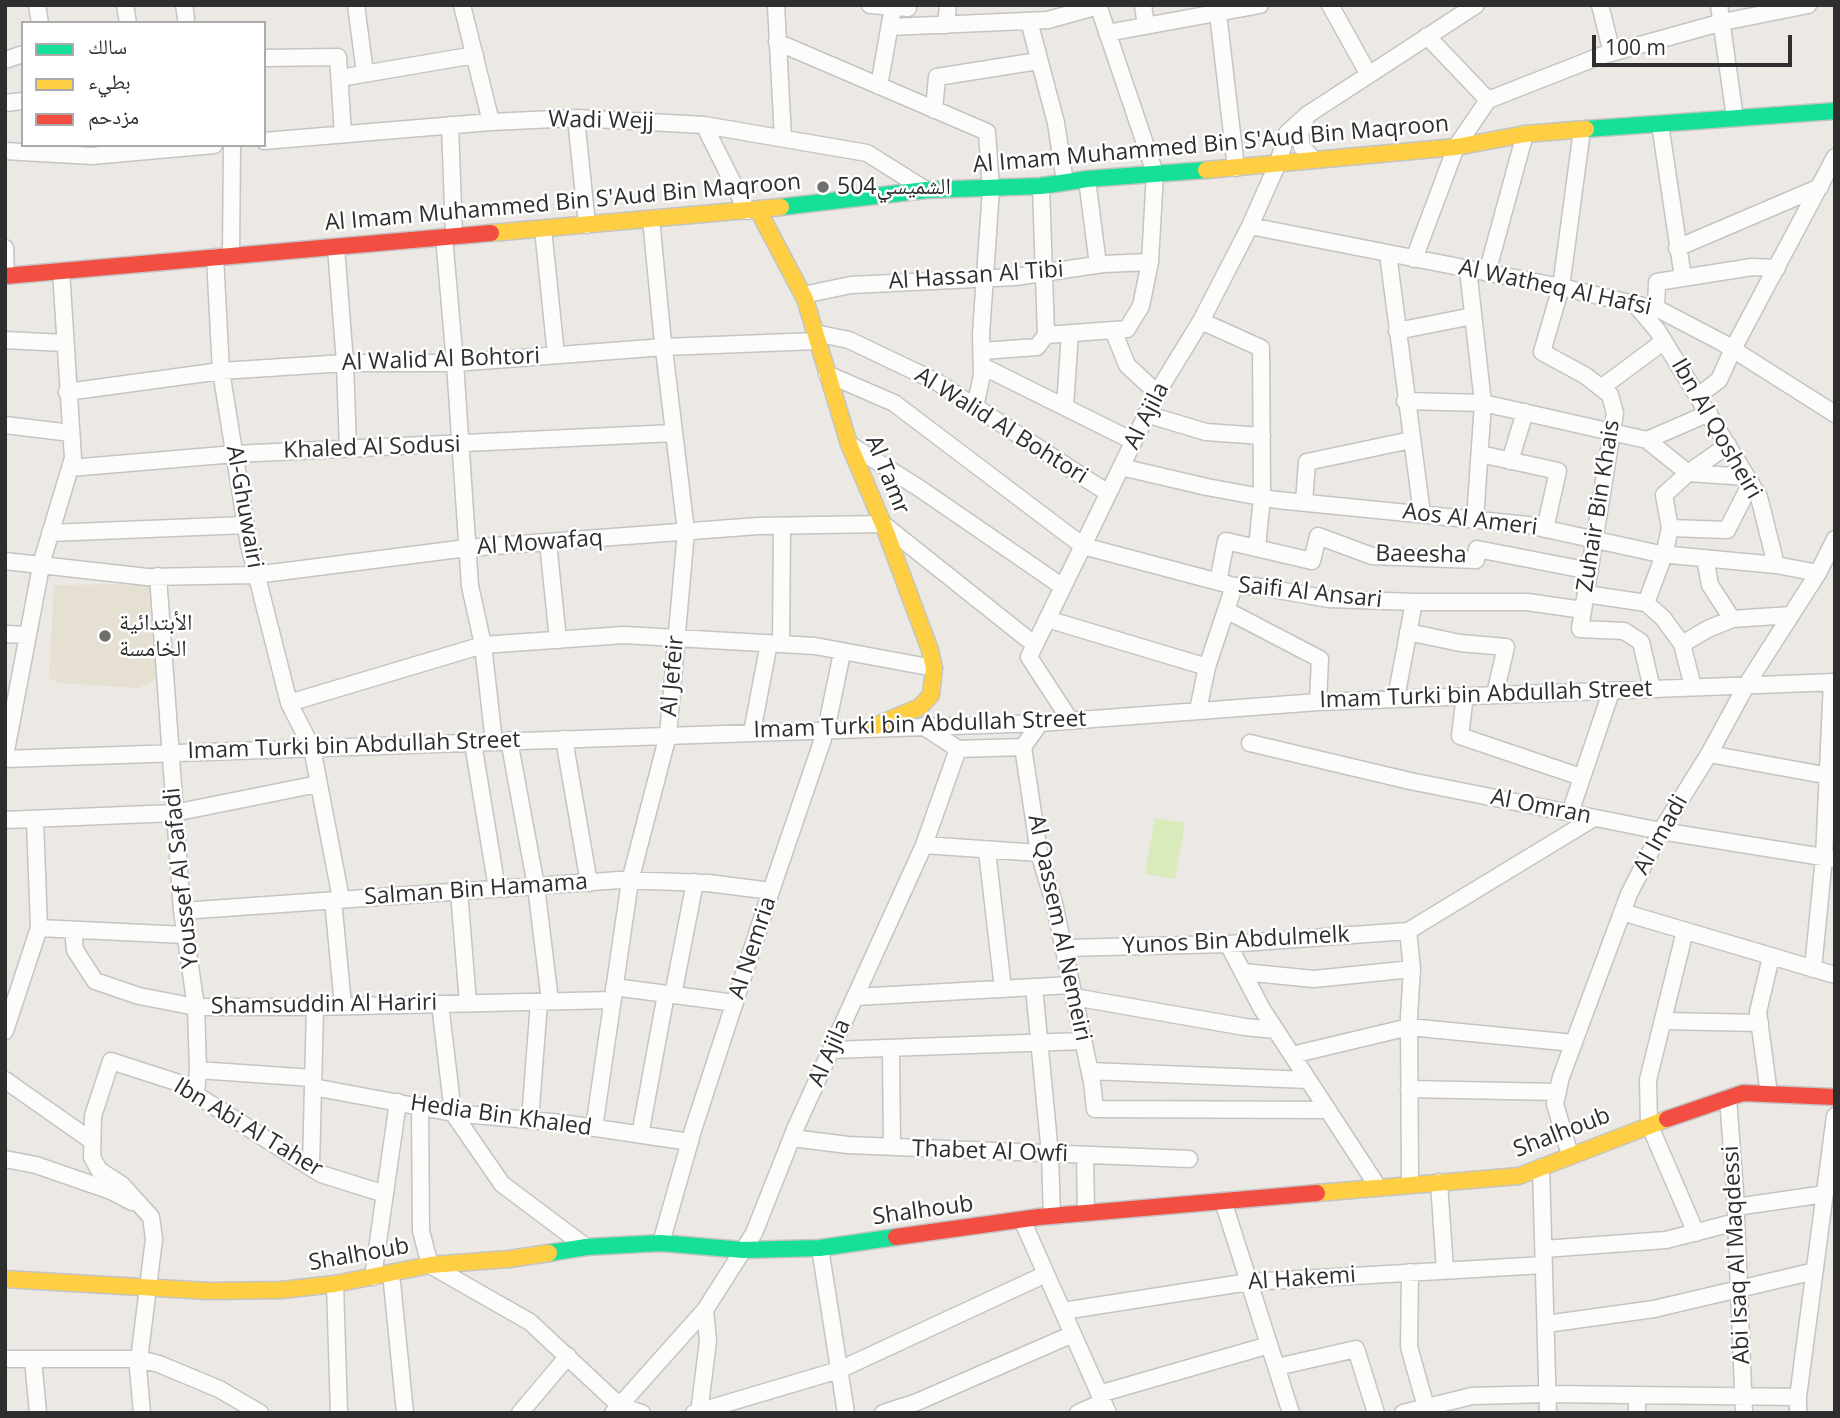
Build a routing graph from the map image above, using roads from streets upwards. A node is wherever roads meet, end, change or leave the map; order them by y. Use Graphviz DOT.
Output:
graph roads {
  1 [pos="356,5"];
  2 [pos="462,5"];
  3 [pos="776,5"];
  4 [pos="870,5"];
  5 [pos="948,5"];
  6 [pos="1098,5"];
  7 [pos="1143,5"];
  8 [pos="1260,5"];
  9 [pos="1330,5"];
  10 [pos="1476,5"];
  11 [pos="1600,5"];
  12 [pos="1719,5"];
  13 [pos="1808,5"];
  14 [pos="903,7"];
  15 [pos="1218,9"];
  16 [pos="1029,21"];
  17 [pos="1723,22"];
  18 [pos="946,25"];
  19 [pos="898,26"];
  20 [pos="1146,26"];
  21 [pos="1107,33"];
  22 [pos="1427,36"];
  23 [pos="777,42"];
  24 [pos="1612,53"];
  25 [pos="475,55"];
  26 [pos="266,58"];
  27 [pos="1038,61"];
  28 [pos="365,73"];
  29 [pos="1369,75"];
  30 [pos="340,78"];
  31 [pos="879,86"];
  32 [pos="1489,100"];
  33 [pos="934,110"];
  34 [pos="1835,111"];
  35 [pos="1307,115"];
  36 [pos="576,118"];
  37 [pos="1735,118"];
  38 [pos="491,121"];
  39 [pos="1660,124"];
  40 [pos="450,125"];
  41 [pos="704,125"];
  42 [pos="1582,130"];
  43 [pos="343,134"];
  44 [pos="1525,134"];
  45 [pos="782,138"];
  46 [pos="266,141"];
  47 [pos="173,147"];
  48 [pos="232,147"];
  49 [pos="1456,147"];
  50 [pos="111,150"];
  51 [pos="5,151"];
  52 [pos="1835,157"];
  53 [pos="1314,160"];
  54 [pos="1278,163"];
  55 [pos="1237,168"];
  56 [pos="1156,173"];
  57 [pos="1087,179"];
  58 [pos="1065,181"];
  59 [pos="1041,186"];
  60 [pos="1820,187"];
  61 [pos="990,189"];
  62 [pos="926,190"];
  63 [pos="752,210"];
  64 [pos="651,219"];
  65 [pos="587,225"];
  66 [pos="1250,226"];
  67 [pos="543,229"];
  68 [pos="449,237"];
  69 [pos="336,247"];
  70 [pos="5,248"];
  71 [pos="1677,248"];
  72 [pos="1388,254"];
  73 [pos="223,257"];
  74 [pos="1414,258"];
  75 [pos="1150,262"];
  76 [pos="1098,265"];
  77 [pos="1776,268"];
  78 [pos="1468,269"];
  79 [pos="61,271"];
  80 [pos="1044,273"];
  81 [pos="1487,273"];
  82 [pos="6,276"];
  83 [pos="1683,278"];
  84 [pos="985,279"];
  85 [pos="1561,287"];
  86 [pos="803,295"];
  87 [pos="1635,304"];
  88 [pos="1656,309"];
  89 [pos="1473,316"];
  90 [pos="1201,321"];
  91 [pos="1113,330"];
  92 [pos="1397,331"];
  93 [pos="1070,333"];
  94 [pos="1046,335"];
  95 [pos="816,337"];
  96 [pos="5,340"];
  97 [pos="1664,341"];
  98 [pos="64,343"];
  99 [pos="664,347"];
  100 [pos="1733,349"];
  101 [pos="556,355"];
  102 [pos="982,359"];
  103 [pos="456,362"];
  104 [pos="345,363"];
  105 [pos="221,371"];
  106 [pos="827,374"];
  107 [pos="1601,388"];
  108 [pos="67,392"];
  109 [pos="1157,393"];
  110 [pos="1698,396"];
  111 [pos="1405,401"];
  112 [pos="1483,403"];
  113 [pos="975,407"];
  114 [pos="1065,407"];
  115 [pos="1525,412"];
  116 [pos="1709,413"];
  117 [pos="1146,414"];
  118 [pos="1835,414"];
  119 [pos="5,425"];
  120 [pos="1612,432"];
  121 [pos="71,433"];
  122 [pos="674,433"];
  123 [pos="1262,436"];
  124 [pos="1411,440"];
  125 [pos="1647,440"];
  126 [pos="1133,441"];
  127 [pos="461,444"];
  128 [pos="849,444"];
  129 [pos="1728,445"];
  130 [pos="348,449"];
  131 [pos="235,454"];
  132 [pos="1480,454"];
  133 [pos="1510,461"];
  134 [pos="1121,467"];
  135 [pos="70,468"];
  136 [pos="1688,473"];
  137 [pos="1749,480"];
  138 [pos="1108,493"];
  139 [pos="1262,496"];
  140 [pos="1304,502"];
  141 [pos="1422,514"];
  142 [pos="1475,520"];
  143 [pos="883,524"];
  144 [pos="246,525"];
  145 [pos="782,526"];
  146 [pos="1545,528"];
  147 [pos="1670,528"];
  148 [pos="686,531"];
  149 [pos="50,533"];
  150 [pos="1835,539"];
  151 [pos="1595,540"];
  152 [pos="548,542"];
  153 [pos="1083,546"];
  154 [pos="467,548"];
  155 [pos="1257,548"];
  156 [pos="1664,555"];
  157 [pos="1705,558"];
  158 [pos="5,561"];
  159 [pos="1776,565"];
  160 [pos="41,566"];
  161 [pos="1590,571"];
  162 [pos="1818,573"];
  163 [pos="255,575"];
  164 [pos="158,576"];
  165 [pos="1226,584"];
  166 [pos="1063,587"];
  167 [pos="1413,602"];
  168 [pos="1585,602"];
  169 [pos="1646,603"];
  170 [pos="1226,610"];
  171 [pos="1791,615"];
  172 [pos="1047,619"];
  173 [pos="1732,619"];
  174 [pos="1408,632"];
  175 [pos="5,634"];
  176 [pos="28,635"];
  177 [pos="676,637"];
  178 [pos="558,640"];
  179 [pos="775,643"];
  180 [pos="483,645"];
  181 [pos="1035,645"];
  182 [pos="1682,645"];
  183 [pos="842,653"];
  184 [pos="1207,667"];
  185 [pos="934,668"];
  186 [pos="1833,682"];
  187 [pos="1747,684"];
  188 [pos="1693,687"];
  189 [pos="1652,689"];
  190 [pos="1611,692"];
  191 [pos="1495,694"];
  192 [pos="1465,695"];
  193 [pos="1396,698"];
  194 [pos="289,702"];
  195 [pos="1318,702"];
  196 [pos="1198,710"];
  197 [pos="1070,720"];
  198 [pos="1040,723"];
  199 [pos="923,726"];
  200 [pos="870,729"];
  201 [pos="826,730"];
  202 [pos="752,732"];
  203 [pos="668,735"];
  204 [pos="564,739"];
  205 [pos="501,741"];
  206 [pos="473,743"];
  207 [pos="1250,743"];
  208 [pos="1023,747"];
  209 [pos="313,748"];
  210 [pos="958,749"];
  211 [pos="170,752"];
  212 [pos="1709,754"];
  213 [pos="5,757"];
  214 [pos="1581,777"];
  215 [pos="1832,777"];
  216 [pos="318,784"];
  217 [pos="174,813"];
  218 [pos="1570,813"];
  219 [pos="1594,818"];
  220 [pos="5,820"];
  221 [pos="35,820"];
  222 [pos="1661,831"];
  223 [pos="925,845"];
  224 [pos="987,851"];
  225 [pos="1039,853"];
  226 [pos="1830,858"];
  227 [pos="630,881"];
  228 [pos="695,882"];
  229 [pos="589,883"];
  230 [pos="536,886"];
  231 [pos="497,889"];
  232 [pos="458,891"];
  233 [pos="771,891"];
  234 [pos="337,899"];
  235 [pos="182,911"];
  236 [pos="1622,912"];
  237 [pos="39,928"];
  238 [pos="73,930"];
  239 [pos="1408,931"];
  240 [pos="1685,931"];
  241 [pos="185,935"];
  242 [pos="1228,944"];
  243 [pos="1064,948"];
  244 [pos="1771,957"];
  245 [pos="1412,970"];
  246 [pos="1813,970"];
  247 [pos="1243,972"];
  248 [pos="1835,975"];
  249 [pos="1034,987"];
  250 [pos="1003,989"];
  251 [pos="1073,991"];
  252 [pos="613,994"];
  253 [pos="669,995"];
  254 [pos="855,997"];
  255 [pos="545,1002"];
  256 [pos="468,1003"];
  257 [pos="735,1003"];
  258 [pos="440,1004"];
  259 [pos="196,1006"];
  260 [pos="343,1006"];
  261 [pos="315,1007"];
  262 [pos="1663,1021"];
  263 [pos="1760,1023"];
  264 [pos="1409,1027"];
  265 [pos="1275,1030"];
  266 [pos="5,1031"];
  267 [pos="1083,1041"];
  268 [pos="1039,1043"];
  269 [pos="1574,1043"];
  270 [pos="891,1049"];
  271 [pos="831,1050"];
  272 [pos="1292,1055"];
  273 [pos="198,1070"];
  274 [pos="1090,1071"];
  275 [pos="5,1080"];
  276 [pos="1308,1080"];
  277 [pos="313,1082"];
  278 [pos="1409,1089"];
  279 [pos="1558,1093"];
  280 [pos="1769,1094"];
  281 [pos="196,1095"];
  282 [pos="1835,1097"];
  283 [pos="1728,1098"];
  284 [pos="398,1102"];
  285 [pos="420,1106"];
  286 [pos="1328,1110"];
  287 [pos="453,1113"];
  288 [pos="1835,1116"];
  289 [pos="530,1120"];
  290 [pos="1650,1125"];
  291 [pos="594,1128"];
  292 [pos="640,1135"];
  293 [pos="792,1138"];
  294 [pos="92,1141"];
  295 [pos="690,1142"];
  296 [pos="892,1147"];
  297 [pos="1050,1154"];
  298 [pos="1570,1155"];
  299 [pos="1085,1156"];
  300 [pos="5,1159"];
  301 [pos="1189,1159"];
  302 [pos="311,1167"];
  303 [pos="1541,1167"];
  304 [pos="1439,1182"];
  305 [pos="1410,1185"];
  306 [pos="1378,1187"];
  307 [pos="385,1194"];
  308 [pos="1825,1194"];
  309 [pos="1223,1201"];
  310 [pos="140,1206"];
  311 [pos="1086,1213"];
  312 [pos="1736,1214"];
  313 [pos="1052,1216"];
  314 [pos="1022,1220"];
  315 [pos="1696,1233"];
  316 [pos="661,1243"];
  317 [pos="586,1247"];
  318 [pos="820,1248"];
  319 [pos="743,1250"];
  320 [pos="1544,1257"];
  321 [pos="430,1265"];
  322 [pos="1445,1270"];
  323 [pos="1815,1270"];
  324 [pos="1410,1272"];
  325 [pos="391,1273"];
  326 [pos="1046,1274"];
  327 [pos="373,1277"];
  328 [pos="5,1279"];
  329 [pos="1249,1282"];
  330 [pos="335,1284"];
  331 [pos="149,1287"];
  332 [pos="1739,1287"];
  333 [pos="705,1310"];
  334 [pos="1063,1311"];
  335 [pos="1546,1324"];
  336 [pos="1073,1334"];
  337 [pos="1269,1345"];
  338 [pos="568,1356"];
  339 [pos="5,1359"];
  340 [pos="33,1359"];
  341 [pos="139,1359"];
  342 [pos="1277,1367"];
  343 [pos="839,1370"];
  344 [pos="1548,1394"];
  345 [pos="1637,1395"];
  346 [pos="1744,1396"];
  347 [pos="1103,1403"];
  348 [pos="1798,1405"];
  349 [pos="1426,1407"];
  350 [pos="1452,1407"];
  351 [pos="616,1409"];
  352 [pos="344,1410"];
  353 [pos="699,1412"];
  354 [pos="38,1413"];
  355 [pos="142,1413"];
  356 [pos="260,1413"];
  357 [pos="405,1413"];
  358 [pos="520,1413"];
  359 [pos="642,1413"];
  360 [pos="694,1413"];
  361 [pos="846,1413"];
  362 [pos="883,1413"];
  363 [pos="1078,1413"];
  364 [pos="1291,1413"];
  365 [pos="1376,1413"];
  366 [pos="1403,1413"];
  367 [pos="1548,1413"];
  368 [pos="1637,1413"];
  369 [pos="1744,1413"];
  1 -- 28 [label="street"];
  2 -- 25 [label="street"];
  3 -- 23 [label="street"];
  4 -- 14 [label="street"];
  5 -- 18 [label="street"];
  6 -- 16 [label="street"];
  6 -- 21 [label="street"];
  7 -- 20 [label="street"];
  8 -- 15 [label="street"];
  9 -- 29 [label="street"];
  10 -- 22 [label="street, Al Ajila"];
  11 -- 24 [label="street"];
  12 -- 17 [label="street"];
  13 -- 17 [label="street"];
  14 -- 19 [label="street"];
  15 -- 20 [label="street"];
  15 -- 55 [label="street"];
  16 -- 18 [label="street"];
  16 -- 27 [label="street"];
  17 -- 24 [label="street"];
  17 -- 37 [label="street"];
  18 -- 19 [label="street"];
  19 -- 31 [label="street"];
  20 -- 21 [label="street"];
  21 -- 56 [label="street"];
  22 -- 29 [label="street, Al Ajila"];
  22 -- 32 [label="street"];
  23 -- 31 [label="street"];
  23 -- 45 [label="street"];
  24 -- 32 [label="street"];
  25 -- 28 [label="street"];
  25 -- 38 [label="street"];
  26 -- 30 [label="street"];
  27 -- 33 [label="street"];
  27 -- 58 [label="street"];
  28 -- 30 [label="street"];
  29 -- 35 [label="street, Al Ajila"];
  30 -- 43 [label="street"];
  31 -- 33 [label="street"];
  32 -- 49 [label="street"];
  33 -- 61 [label="street"];
  34 -- 37 [label="street, Al Imam Muhammed Bin S'Aud Bin Maqroon"];
  35 -- 53 [label="street"];
  35 -- 54 [label="street, Al Ajila"];
  36 -- 38 [label="street, Wadi Wejj"];
  36 -- 41 [label="street, Wadi Wejj"];
  36 -- 65 [label="street"];
  37 -- 39 [label="street, Al Imam Muhammed Bin S'Aud Bin Maqroon"];
  38 -- 40 [label="street, Wadi Wejj"];
  39 -- 42 [label="street, Al Imam Muhammed Bin S'Aud Bin Maqroon"];
  39 -- 71 [label="street"];
  40 -- 43 [label="street, Wadi Wejj"];
  40 -- 68 [label="street"];
  41 -- 45 [label="street, Wadi Wejj"];
  41 -- 63 [label="street"];
  42 -- 44 [label="street, Al Imam Muhammed Bin S'Aud Bin Maqroon"];
  42 -- 85 [label="street, Zuhair Bin Khais"];
  43 -- 46 [label="street, Wadi Wejj"];
  44 -- 49 [label="street, Al Imam Muhammed Bin S'Aud Bin Maqroon"];
  44 -- 81 [label="street"];
  45 -- 62 [label="street, Wadi Wejj"];
  47 -- 50 [label="street"];
  48 -- 73 [label="street, Al-Ghuwairi"];
  49 -- 53 [label="street, Al Imam Muhammed Bin S'Aud Bin Maqroon"];
  49 -- 74 [label="street"];
  50 -- 51 [label="street"];
  52 -- 60 [label="street"];
  53 -- 54 [label="street, Al Imam Muhammed Bin S'Aud Bin Maqroon"];
  54 -- 55 [label="street, Al Imam Muhammed Bin S'Aud Bin Maqroon"];
  54 -- 66 [label="street, Al Ajila"];
  55 -- 56 [label="street, Al Imam Muhammed Bin S'Aud Bin Maqroon"];
  56 -- 57 [label="street, Al Imam Muhammed Bin S'Aud Bin Maqroon"];
  56 -- 75 [label="street"];
  57 -- 58 [label="street, Al Imam Muhammed Bin S'Aud Bin Maqroon"];
  57 -- 76 [label="street"];
  58 -- 59 [label="street, Al Imam Muhammed Bin S'Aud Bin Maqroon"];
  59 -- 61 [label="street, Al Imam Muhammed Bin S'Aud Bin Maqroon"];
  59 -- 80 [label="street"];
  60 -- 71 [label="street"];
  60 -- 77 [label="street"];
  61 -- 62 [label="street, Al Imam Muhammed Bin S'Aud Bin Maqroon"];
  61 -- 84 [label="street"];
  62 -- 63 [label="street, Al Imam Muhammed Bin S'Aud Bin Maqroon"];
  63 -- 64 [label="street, Al Imam Muhammed Bin S'Aud Bin Maqroon"];
  63 -- 86 [label="street, Al Tamr"];
  64 -- 65 [label="street, Al Imam Muhammed Bin S'Aud Bin Maqroon"];
  64 -- 99 [label="street, Al Jefeir"];
  65 -- 67 [label="street, Al Imam Muhammed Bin S'Aud Bin Maqroon"];
  66 -- 72 [label="street, Al Watheq Al Hafsi"];
  66 -- 90 [label="street, Al Ajila"];
  67 -- 68 [label="street, Al Imam Muhammed Bin S'Aud Bin Maqroon"];
  67 -- 101 [label="street"];
  68 -- 69 [label="street, Al Imam Muhammed Bin S'Aud Bin Maqroon"];
  68 -- 103 [label="street"];
  69 -- 73 [label="street, Al Imam Muhammed Bin S'Aud Bin Maqroon"];
  69 -- 104 [label="street"];
  70 -- 82 [label="street"];
  71 -- 83 [label="street"];
  72 -- 74 [label="street, Al Watheq Al Hafsi"];
  72 -- 92 [label="street"];
  73 -- 79 [label="street, Al Imam Muhammed Bin S'Aud Bin Maqroon"];
  73 -- 105 [label="street, Al-Ghuwairi"];
  74 -- 78 [label="street, Al Watheq Al Hafsi"];
  75 -- 76 [label="street, Al Hassan Al Tibi"];
  75 -- 91 [label="street"];
  76 -- 80 [label="street, Al Hassan Al Tibi"];
  77 -- 83 [label="street"];
  77 -- 100 [label="street"];
  78 -- 81 [label="street, Al Watheq Al Hafsi"];
  78 -- 89 [label="street"];
  79 -- 82 [label="street, Al Imam Muhammed Bin S'Aud Bin Maqroon"];
  79 -- 98 [label="street"];
  80 -- 84 [label="street, Al Hassan Al Tibi"];
  80 -- 94 [label="street"];
  81 -- 85 [label="street, Al Watheq Al Hafsi"];
  83 -- 88 [label="street"];
  84 -- 86 [label="street, Al Hassan Al Tibi"];
  84 -- 102 [label="street"];
  85 -- 87 [label="street, Al Watheq Al Hafsi"];
  85 -- 107 [label="street, Zuhair Bin Khais"];
  86 -- 95 [label="street, Al Tamr"];
  87 -- 88 [label="street, Al Watheq Al Hafsi"];
  87 -- 97 [label="street, Ibn Al Qosheiri"];
  88 -- 100 [label="street, Al Watheq Al Hafsi"];
  89 -- 92 [label="street"];
  89 -- 112 [label="street"];
  90 -- 109 [label="street, Al Ajila"];
  90 -- 123 [label="street"];
  91 -- 93 [label="street"];
  91 -- 109 [label="street"];
  92 -- 111 [label="street"];
  93 -- 94 [label="street"];
  93 -- 114 [label="street"];
  94 -- 102 [label="street"];
  95 -- 99 [label="street, Al Walid Al Bohtori"];
  95 -- 106 [label="street, Al Tamr"];
  95 -- 113 [label="street, Al Walid Al Bohtori"];
  96 -- 98 [label="street"];
  97 -- 107 [label="street"];
  97 -- 110 [label="street, Ibn Al Qosheiri"];
  98 -- 108 [label="street"];
  99 -- 101 [label="street, Al Walid Al Bohtori"];
  99 -- 122 [label="street, Al Jefeir"];
  100 -- 110 [label="street"];
  100 -- 118 [label="street, Al Watheq Al Hafsi"];
  101 -- 103 [label="street, Al Walid Al Bohtori"];
  102 -- 113 [label="street"];
  102 -- 114 [label="street"];
  103 -- 104 [label="street, Al Walid Al Bohtori"];
  103 -- 127 [label="street"];
  104 -- 105 [label="street, Al Walid Al Bohtori"];
  104 -- 130 [label="street"];
  105 -- 108 [label="street, Al Walid Al Bohtori"];
  105 -- 131 [label="street, Al-Ghuwairi"];
  106 -- 128 [label="street, Al Tamr"];
  106 -- 153 [label="street"];
  107 -- 120 [label="street, Zuhair Bin Khais"];
  108 -- 121 [label="street"];
  109 -- 117 [label="street, Al Ajila"];
  110 -- 116 [label="street, Ibn Al Qosheiri"];
  111 -- 112 [label="street"];
  111 -- 124 [label="street"];
  112 -- 115 [label="street"];
  112 -- 132 [label="street"];
  113 -- 138 [label="street, Al Walid Al Bohtori"];
  114 -- 126 [label="street"];
  115 -- 120 [label="street"];
  115 -- 133 [label="street"];
  116 -- 125 [label="street"];
  116 -- 129 [label="street, Ibn Al Qosheiri"];
  117 -- 123 [label="street"];
  117 -- 126 [label="street, Al Ajila"];
  119 -- 121 [label="street"];
  120 -- 125 [label="street"];
  120 -- 151 [label="street, Zuhair Bin Khais"];
  121 -- 135 [label="street"];
  122 -- 127 [label="street, Khaled Al Sodusi"];
  122 -- 148 [label="street, Al Jefeir"];
  123 -- 139 [label="street"];
  124 -- 140 [label="street"];
  124 -- 141 [label="street"];
  125 -- 136 [label="street"];
  126 -- 134 [label="street, Al Ajila"];
  127 -- 130 [label="street, Khaled Al Sodusi"];
  127 -- 154 [label="street"];
  128 -- 143 [label="street, Al Tamr"];
  128 -- 166 [label="street"];
  129 -- 136 [label="street"];
  129 -- 137 [label="street, Ibn Al Qosheiri"];
  130 -- 131 [label="street, Khaled Al Sodusi"];
  131 -- 135 [label="street, Khaled Al Sodusi"];
  131 -- 144 [label="street, Al-Ghuwairi"];
  132 -- 133 [label="street"];
  132 -- 142 [label="street"];
  133 -- 146 [label="street"];
  134 -- 138 [label="street, Al Ajila"];
  134 -- 139 [label="street, Aos Al Ameri"];
  135 -- 149 [label="street"];
  136 -- 137 [label="street"];
  136 -- 147 [label="street"];
  137 -- 147 [label="street"];
  137 -- 159 [label="street, Ibn Al Qosheiri"];
  138 -- 153 [label="street, Al Ajila"];
  139 -- 140 [label="street, Aos Al Ameri"];
  139 -- 155 [label="street"];
  140 -- 141 [label="street, Aos Al Ameri"];
  141 -- 142 [label="street, Aos Al Ameri"];
  142 -- 146 [label="street, Aos Al Ameri"];
  143 -- 145 [label="street, Al Mowafaq"];
  143 -- 181 [label="street"];
  143 -- 185 [label="street, Al Tamr"];
  144 -- 149 [label="street"];
  144 -- 163 [label="street, Al-Ghuwairi"];
  145 -- 148 [label="street, Al Mowafaq"];
  145 -- 179 [label="street"];
  146 -- 151 [label="street, Aos Al Ameri"];
  147 -- 156 [label="street"];
  148 -- 152 [label="street, Al Mowafaq"];
  148 -- 177 [label="street, Al Jefeir"];
  149 -- 160 [label="street"];
  150 -- 162 [label="street, Al Imadi"];
  151 -- 156 [label="street, Aos Al Ameri"];
  151 -- 161 [label="street, Zuhair Bin Khais"];
  152 -- 154 [label="street, Al Mowafaq"];
  152 -- 178 [label="street"];
  153 -- 165 [label="street, Saifi Al Ansari"];
  153 -- 166 [label="street, Al Ajila"];
  154 -- 163 [label="street, Al Mowafaq"];
  154 -- 180 [label="street"];
  155 -- 161 [label="street, Baeesha"];
  155 -- 165 [label="street, Baeesha"];
  156 -- 157 [label="street, Aos Al Ameri"];
  156 -- 169 [label="street"];
  157 -- 159 [label="street, Aos Al Ameri"];
  157 -- 173 [label="street"];
  158 -- 160 [label="street, Al Mowafaq"];
  159 -- 162 [label="street, Aos Al Ameri"];
  160 -- 164 [label="street, Al Mowafaq"];
  160 -- 176 [label="street"];
  161 -- 168 [label="street, Zuhair Bin Khais"];
  162 -- 171 [label="street, Al Imadi"];
  163 -- 164 [label="street, Al Mowafaq"];
  163 -- 194 [label="street, Al-Ghuwairi"];
  164 -- 211 [label="street, Youssef Al Safadi"];
  165 -- 167 [label="street, Saifi Al Ansari"];
  165 -- 170 [label="street"];
  166 -- 172 [label="street, Al Ajila"];
  167 -- 168 [label="street, Saifi Al Ansari"];
  167 -- 174 [label="street"];
  168 -- 169 [label="street, Saifi Al Ansari"];
  168 -- 189 [label="street, Zuhair Bin Khais"];
  169 -- 182 [label="street"];
  170 -- 184 [label="street"];
  170 -- 195 [label="street"];
  171 -- 173 [label="street"];
  171 -- 187 [label="street, Al Imadi"];
  172 -- 181 [label="street, Al Ajila"];
  172 -- 184 [label="street"];
  173 -- 182 [label="street"];
  174 -- 191 [label="street"];
  174 -- 193 [label="street"];
  175 -- 176 [label="street"];
  176 -- 213 [label="street"];
  177 -- 178 [label="street"];
  177 -- 179 [label="street"];
  177 -- 203 [label="street, Al Jefeir"];
  178 -- 180 [label="street"];
  179 -- 183 [label="street"];
  179 -- 202 [label="street"];
  180 -- 194 [label="street"];
  180 -- 205 [label="street"];
  181 -- 197 [label="street"];
  182 -- 188 [label="street"];
  183 -- 185 [label="street"];
  183 -- 201 [label="street, Al Nemria"];
  184 -- 196 [label="street"];
  185 -- 200 [label="street"];
  186 -- 187 [label="street, Imam Turki bin Abdullah Street"];
  186 -- 215 [label="street"];
  187 -- 188 [label="street, Imam Turki bin Abdullah Street"];
  187 -- 212 [label="street, Al Imadi"];
  188 -- 189 [label="street, Imam Turki bin Abdullah Street"];
  189 -- 190 [label="street, Imam Turki bin Abdullah Street"];
  190 -- 191 [label="street, Imam Turki bin Abdullah Street"];
  190 -- 214 [label="street"];
  191 -- 192 [label="street, Imam Turki bin Abdullah Street"];
  192 -- 193 [label="street, Imam Turki bin Abdullah Street"];
  192 -- 214 [label="street"];
  193 -- 195 [label="street, Imam Turki bin Abdullah Street"];
  194 -- 209 [label="street, Al-Ghuwairi"];
  195 -- 196 [label="street, Imam Turki bin Abdullah Street"];
  196 -- 197 [label="street, Imam Turki bin Abdullah Street"];
  197 -- 198 [label="street, Imam Turki bin Abdullah Street"];
  198 -- 199 [label="street, Imam Turki bin Abdullah Street"];
  198 -- 208 [label="street"];
  199 -- 200 [label="street, Imam Turki bin Abdullah Street"];
  199 -- 210 [label="street"];
  200 -- 201 [label="street, Imam Turki bin Abdullah Street"];
  201 -- 202 [label="street, Imam Turki bin Abdullah Street"];
  201 -- 233 [label="street, Al Nemria"];
  202 -- 203 [label="street, Imam Turki bin Abdullah Street"];
  203 -- 204 [label="street, Imam Turki bin Abdullah Street"];
  203 -- 227 [label="street, Al Jefeir"];
  204 -- 205 [label="street, Imam Turki bin Abdullah Street"];
  204 -- 229 [label="street"];
  205 -- 206 [label="street, Imam Turki bin Abdullah Street"];
  205 -- 230 [label="street"];
  206 -- 209 [label="street, Imam Turki bin Abdullah Street"];
  206 -- 231 [label="street"];
  207 -- 218 [label="street, Al Omran"];
  208 -- 210 [label="street"];
  208 -- 225 [label="street, Al Qassem Al Nemeiri"];
  209 -- 211 [label="street, Imam Turki bin Abdullah Street"];
  209 -- 216 [label="street, Al-Ghuwairi"];
  210 -- 223 [label="street, Al Ajila"];
  211 -- 213 [label="street, Imam Turki bin Abdullah Street"];
  211 -- 217 [label="street, Youssef Al Safadi"];
  212 -- 215 [label="street"];
  212 -- 222 [label="street, Al Imadi"];
  214 -- 218 [label="street"];
  215 -- 226 [label="street"];
  216 -- 217 [label="street"];
  216 -- 234 [label="street, Al-Ghuwairi"];
  217 -- 221 [label="street"];
  217 -- 235 [label="street, Youssef Al Safadi"];
  218 -- 219 [label="street, Al Omran"];
  219 -- 222 [label="street, Al Omran"];
  219 -- 239 [label="street"];
  220 -- 221 [label="street"];
  221 -- 237 [label="street"];
  222 -- 226 [label="street, Al Omran"];
  222 -- 236 [label="street, Al Imadi"];
  223 -- 224 [label="street"];
  223 -- 254 [label="street, Al Ajila"];
  224 -- 225 [label="street"];
  224 -- 250 [label="street"];
  225 -- 243 [label="street, Al Qassem Al Nemeiri"];
  226 -- 246 [label="street"];
  227 -- 228 [label="street, Salman Bin Hamama"];
  227 -- 229 [label="street, Salman Bin Hamama"];
  227 -- 252 [label="street, Al Jefeir"];
  228 -- 233 [label="street, Salman Bin Hamama"];
  228 -- 253 [label="street"];
  229 -- 230 [label="street, Salman Bin Hamama"];
  230 -- 231 [label="street, Salman Bin Hamama"];
  230 -- 255 [label="street"];
  231 -- 232 [label="street, Salman Bin Hamama"];
  232 -- 234 [label="street, Salman Bin Hamama"];
  232 -- 256 [label="street"];
  233 -- 257 [label="street, Al Nemria"];
  234 -- 235 [label="street, Salman Bin Hamama"];
  234 -- 260 [label="street, Al-Ghuwairi"];
  235 -- 241 [label="street, Youssef Al Safadi"];
  236 -- 240 [label="street"];
  236 -- 269 [label="street, Al Imadi"];
  237 -- 238 [label="street"];
  237 -- 266 [label="street"];
  238 -- 241 [label="street"];
  238 -- 259 [label="street, Shamsuddin Al Hariri"];
  239 -- 242 [label="street, Yunos Bin Abdulmelk"];
  239 -- 245 [label="street"];
  240 -- 244 [label="street"];
  240 -- 262 [label="street"];
  241 -- 259 [label="street, Youssef Al Safadi"];
  242 -- 243 [label="street, Yunos Bin Abdulmelk"];
  242 -- 247 [label="street"];
  243 -- 251 [label="street, Al Qassem Al Nemeiri"];
  244 -- 246 [label="street"];
  244 -- 263 [label="street"];
  245 -- 247 [label="street"];
  245 -- 264 [label="street"];
  246 -- 248 [label="street"];
  247 -- 265 [label="street"];
  249 -- 250 [label="street"];
  249 -- 251 [label="street"];
  249 -- 268 [label="street"];
  250 -- 254 [label="street"];
  251 -- 265 [label="street"];
  251 -- 267 [label="street, Al Qassem Al Nemeiri"];
  252 -- 253 [label="street, Shamsuddin Al Hariri"];
  252 -- 255 [label="street, Shamsuddin Al Hariri"];
  252 -- 291 [label="street, Al Jefeir"];
  253 -- 257 [label="street, Shamsuddin Al Hariri"];
  253 -- 292 [label="street"];
  254 -- 271 [label="street, Al Ajila"];
  255 -- 256 [label="street, Shamsuddin Al Hariri"];
  255 -- 289 [label="street"];
  256 -- 258 [label="street, Shamsuddin Al Hariri"];
  257 -- 295 [label="street, Al Nemria"];
  258 -- 260 [label="street, Shamsuddin Al Hariri"];
  258 -- 287 [label="street"];
  259 -- 261 [label="street, Shamsuddin Al Hariri"];
  259 -- 273 [label="street, Youssef Al Safadi"];
  260 -- 261 [label="street, Shamsuddin Al Hariri"];
  261 -- 277 [label="street"];
  262 -- 263 [label="street"];
  262 -- 290 [label="street"];
  263 -- 280 [label="street"];
  264 -- 269 [label="street"];
  264 -- 272 [label="street"];
  264 -- 278 [label="street"];
  265 -- 272 [label="street"];
  267 -- 268 [label="street"];
  267 -- 274 [label="street, Al Qassem Al Nemeiri"];
  268 -- 270 [label="street"];
  268 -- 297 [label="street"];
  269 -- 279 [label="street, Al Imadi"];
  270 -- 271 [label="street"];
  270 -- 296 [label="street"];
  271 -- 293 [label="street, Al Ajila"];
  272 -- 276 [label="street"];
  273 -- 277 [label="street, Hedia Bin Khaled"];
  273 -- 281 [label="street, Youssef Al Safadi"];
  274 -- 276 [label="street"];
  274 -- 286 [label="street, Al Qassem Al Nemeiri"];
  275 -- 294 [label="street"];
  276 -- 286 [label="street"];
  277 -- 284 [label="street, Hedia Bin Khaled"];
  277 -- 302 [label="street"];
  278 -- 279 [label="street"];
  278 -- 305 [label="street"];
  279 -- 298 [label="street, Al Imadi"];
  280 -- 282 [label="street, Shalhoub"];
  280 -- 283 [label="street, Shalhoub"];
  281 -- 294 [label="street, Ibn Abi Al Taher"];
  281 -- 302 [label="street, Ibn Abi Al Taher"];
  283 -- 290 [label="street, Shalhoub"];
  283 -- 312 [label="street, Abi Isaq Al Maqdessi"];
  284 -- 285 [label="street, Hedia Bin Khaled"];
  284 -- 307 [label="street"];
  285 -- 287 [label="street, Hedia Bin Khaled"];
  285 -- 321 [label="street"];
  286 -- 306 [label="street"];
  287 -- 289 [label="street, Hedia Bin Khaled"];
  287 -- 317 [label="street"];
  288 -- 308 [label="street"];
  289 -- 291 [label="street, Hedia Bin Khaled"];
  290 -- 298 [label="street, Shalhoub"];
  290 -- 315 [label="street"];
  291 -- 292 [label="street, Hedia Bin Khaled"];
  292 -- 295 [label="street, Hedia Bin Khaled"];
  293 -- 296 [label="street, Thabet Al Owfi"];
  293 -- 319 [label="street, Al Ajila"];
  294 -- 310 [label="street"];
  295 -- 316 [label="street, Al Nemria"];
  296 -- 297 [label="street, Thabet Al Owfi"];
  297 -- 299 [label="street, Thabet Al Owfi"];
  297 -- 313 [label="street"];
  298 -- 303 [label="street, Shalhoub"];
  299 -- 301 [label="street, Thabet Al Owfi"];
  299 -- 311 [label="street"];
  300 -- 310 [label="street"];
  302 -- 307 [label="street, Ibn Abi Al Taher"];
  303 -- 304 [label="street, Shalhoub"];
  303 -- 320 [label="street"];
  304 -- 305 [label="street, Shalhoub"];
  304 -- 322 [label="street"];
  305 -- 306 [label="street, Shalhoub"];
  306 -- 309 [label="street, Shalhoub"];
  307 -- 327 [label="street"];
  308 -- 312 [label="street, Al Hakemi"];
  308 -- 323 [label="street"];
  309 -- 311 [label="street, Shalhoub"];
  309 -- 329 [label="street"];
  310 -- 331 [label="street"];
  311 -- 313 [label="street, Shalhoub"];
  312 -- 315 [label="street, Al Hakemi"];
  312 -- 332 [label="street, Abi Isaq Al Maqdessi"];
  313 -- 314 [label="street, Shalhoub"];
  314 -- 318 [label="street, Shalhoub"];
  314 -- 326 [label="street"];
  315 -- 320 [label="street, Al Hakemi"];
  316 -- 317 [label="street, Shalhoub"];
  316 -- 319 [label="street, Shalhoub"];
  317 -- 321 [label="street, Shalhoub"];
  318 -- 319 [label="street, Shalhoub"];
  318 -- 343 [label="street"];
  319 -- 333 [label="street, Al Ajila"];
  320 -- 322 [label="street, Al Hakemi"];
  320 -- 335 [label="street"];
  321 -- 325 [label="street, Shalhoub"];
  321 -- 338 [label="street"];
  322 -- 324 [label="street, Al Hakemi"];
  323 -- 332 [label="street"];
  323 -- 348 [label="street"];
  324 -- 329 [label="street, Al Hakemi"];
  324 -- 349 [label="street"];
  325 -- 327 [label="street, Shalhoub"];
  325 -- 357 [label="street"];
  326 -- 334 [label="street"];
  326 -- 343 [label="street"];
  327 -- 330 [label="street, Shalhoub"];
  328 -- 331 [label="street, Shalhoub"];
  329 -- 334 [label="street, Al Hakemi"];
  329 -- 337 [label="street"];
  330 -- 331 [label="street, Shalhoub"];
  330 -- 352 [label="street"];
  331 -- 341 [label="street"];
  332 -- 335 [label="street"];
  332 -- 346 [label="street, Abi Isaq Al Maqdessi"];
  333 -- 351 [label="street, Al Ajila"];
  333 -- 353 [label="street"];
  334 -- 336 [label="street"];
  335 -- 344 [label="street"];
  336 -- 347 [label="street"];
  336 -- 362 [label="street"];
  337 -- 342 [label="street"];
  337 -- 347 [label="street"];
  338 -- 351 [label="street"];
  338 -- 358 [label="street"];
  339 -- 340 [label="street"];
  340 -- 341 [label="street"];
  340 -- 354 [label="street"];
  341 -- 355 [label="street"];
  341 -- 356 [label="street"];
  342 -- 364 [label="street"];
  342 -- 365 [label="street"];
  343 -- 353 [label="street"];
  343 -- 361 [label="street"];
  344 -- 345 [label="street"];
  344 -- 350 [label="street"];
  344 -- 367 [label="street"];
  345 -- 346 [label="street"];
  345 -- 368 [label="street"];
  346 -- 348 [label="street"];
  346 -- 369 [label="street, Abi Isaq Al Maqdessi"];
  347 -- 363 [label="street"];
  349 -- 350 [label="street"];
  349 -- 366 [label="street"];
  351 -- 359 [label="street"];
  353 -- 360 [label="street"];
}
